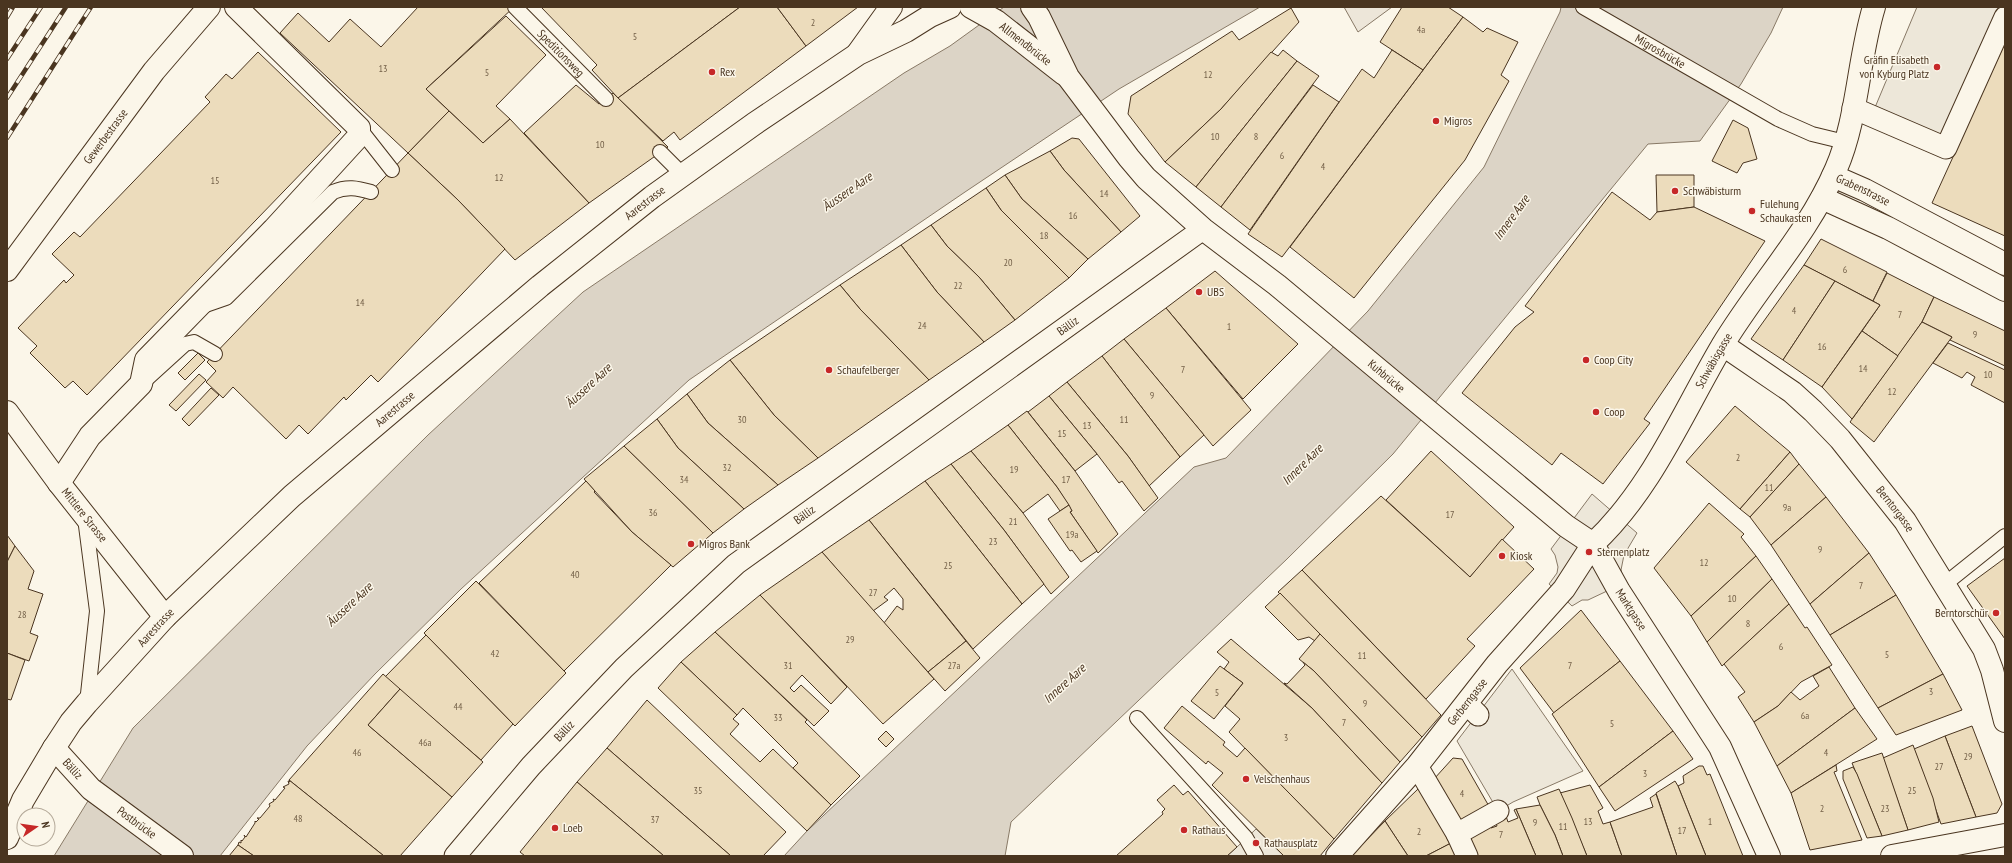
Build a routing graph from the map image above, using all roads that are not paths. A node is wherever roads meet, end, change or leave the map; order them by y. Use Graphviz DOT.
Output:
graph roads {
  1 [pos="209,7"];
  2 [pos="236,7"];
  3 [pos="515,7"];
  4 [pos="891,7"];
  5 [pos="950,7"];
  6 [pos="1032,7"];
  7 [pos="1583,7"];
  8 [pos="1874,7"];
  9 [pos="977,10"];
  10 [pos="2005,17"];
  11 [pos="858,54"];
  12 [pos="1068,77"];
  13 [pos="606,99"];
  14 [pos="1853,108"];
  15 [pos="359,128"];
  16 [pos="1845,142"];
  17 [pos="660,152"];
  18 [pos="392,170"];
  19 [pos="683,174"];
  20 [pos="1833,176"];
  21 [pos="371,192"];
  22 [pos="1822,198"];
  23 [pos="1203,228"];
  24 [pos="2005,264"];
  25 [pos="7,270"];
  26 [pos="2005,290"];
  27 [pos="195,309"];
  28 [pos="1723,345"];
  29 [pos="215,354"];
  30 [pos="141,384"];
  31 [pos="7,412"];
  32 [pos="1432,414"];
  33 [pos="59,483"];
  34 [pos="84,516"];
  35 [pos="2005,536"];
  36 [pos="1593,544"];
  37 [pos="1945,584"];
  38 [pos="165,617"];
  39 [pos="87,703"];
  40 [pos="1136,718"];
  41 [pos="2005,721"];
  42 [pos="54,748"];
  43 [pos="1417,766"];
  44 [pos="92,789"];
  45 [pos="1498,811"];
  46 [pos="1457,834"];
  47 [pos="2005,835"];
  48 [pos="7,838"];
  49 [pos="182,856"];
  50 [pos="455,856"];
  51 [pos="1256,856"];
  52 [pos="1337,856"];
  53 [pos="1467,856"];
  54 [pos="1769,856"];
  55 [pos="1892,856"];
  1 -- 25 [label="main road, Gewerbestrasse"];
  2 -- 15 [label="main road"];
  3 -- 13 [label="lane, Speditionsweg"];
  4 -- 11 [label="main road, Aarestrasse"];
  5 -- 11 [label="main road, Aarestrasse"];
  6 -- 12 [label="main road, Allmendbrücke"];
  7 -- 16 [label="lane, Migrosbrücke"];
  8 -- 14 [label="main road, Grabenstrasse"];
  9 -- 12 [label="main road, Allmendbrücke"];
  10 -- 14 [label="street"];
  11 -- 19 [label="main road, Aarestrasse"];
  12 -- 23 [label="main road, Allmendbrücke"];
  14 -- 16 [label="main road, Grabenstrasse"];
  15 -- 18 [label="lane"];
  15 -- 27 [label="main road"];
  16 -- 20 [label="main road, Grabenstrasse"];
  17 -- 19 [label="lane"];
  19 -- 38 [label="main road, Aarestrasse"];
  20 -- 22 [label="main road, Schwäbisgasse"];
  20 -- 24 [label="main road, Grabenstrasse"];
  21 -- 27 [label="lane"];
  22 -- 26 [label="main road, Grabenstrasse"];
  22 -- 28 [label="main road, Schwäbisgasse"];
  23 -- 32 [label="main road, Kuhbrücke"];
  23 -- 50 [label="street, Bälliz"];
  27 -- 30 [label="main road"];
  28 -- 36 [label="main road, Schwäbisgasse"];
  28 -- 37 [label="main road, Berntorgasse"];
  29 -- 30 [label="lane"];
  30 -- 33 [label="main road"];
  31 -- 33 [label="main road, Mittlere Strasse"];
  32 -- 36 [label="main road, Marktgasse"];
  33 -- 34 [label="main road, Mittlere Strasse"];
  34 -- 38 [label="main road, Mittlere Strasse"];
  34 -- 39 [label="lane"];
  35 -- 37 [label="lane"];
  36 -- 43 [label="main road, Gerberngasse"];
  36 -- 54 [label="main road, Marktgasse"];
  37 -- 41 [label="main road, Berntorgasse"];
  38 -- 39 [label="main road, Aarestrasse"];
  39 -- 42 [label="main road, Aarestrasse"];
  40 -- 51 [label="lane"];
  42 -- 44 [label="main road, Bälliz"];
  42 -- 48 [label="main road, Aarestrasse"];
  43 -- 46 [label="street"];
  43 -- 52 [label="main road, Gerberngasse"];
  44 -- 49 [label="main road, Postbrücke"];
  45 -- 46 [label="street"];
  46 -- 53 [label="street"];
  47 -- 55 [label="main road"];
}
